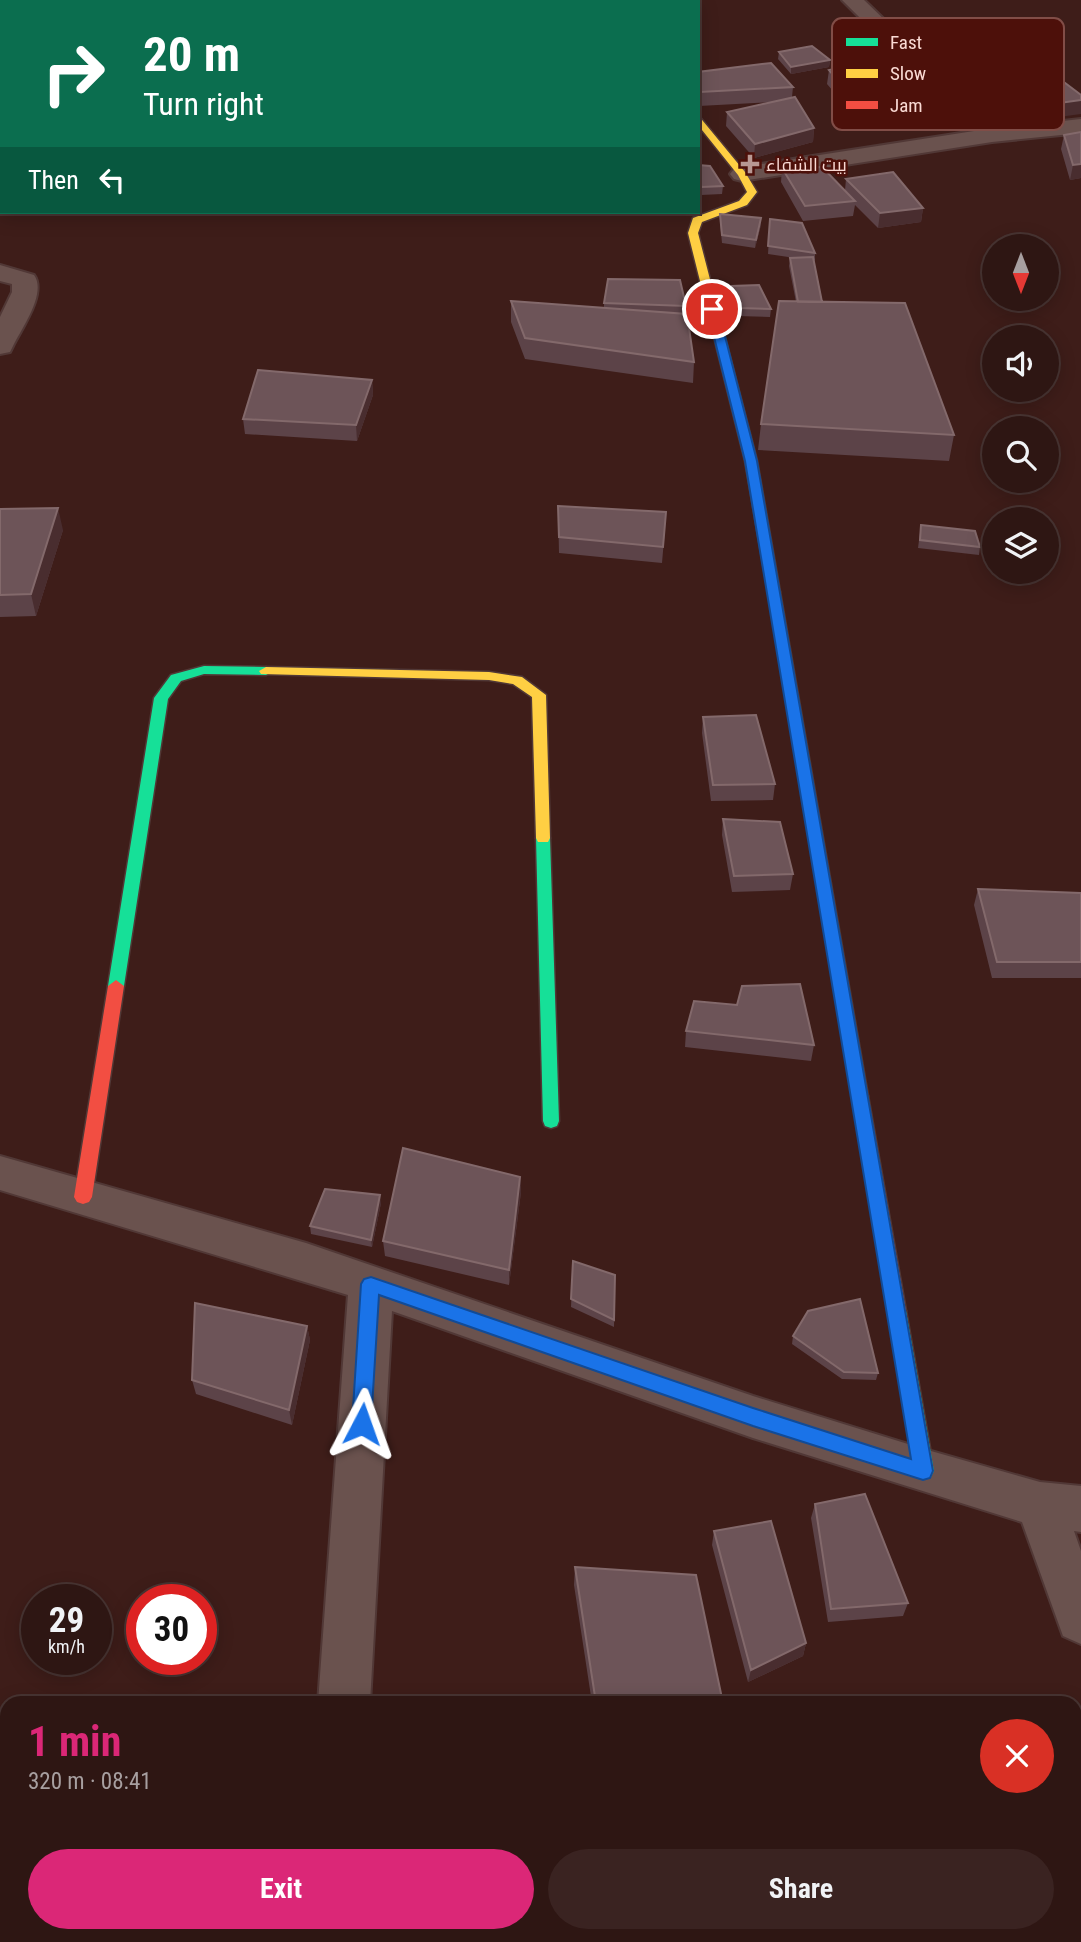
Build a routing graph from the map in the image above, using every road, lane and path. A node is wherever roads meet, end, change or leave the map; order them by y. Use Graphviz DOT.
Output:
graph roads {
  1 [pos="852,0"];
  2 [pos="871,18"];
  3 [pos="700,120"];
  4 [pos="987,130"];
  5 [pos="1041,130"];
  6 [pos="992,135"];
  7 [pos="743,174"];
  8 [pos="0,273"];
  9 [pos="0,346"];
  10 [pos="551,1121"];
  11 [pos="0,1173"];
  12 [pos="83,1197"];
  13 [pos="371,1284"];
  14 [pos="923,1471"];
  15 [pos="1060,1507"];
  16 [pos="1081,1619"];
  17 [pos="344,1696"];
  1 -- 2 [label="street"];
  3 -- 7 [label="street"];
  4 -- 6 [label="street"];
  5 -- 6 [label="street"];
  6 -- 7 [label="street"];
  7 -- 14 [label="street"];
  8 -- 9 [label="street"];
  10 -- 12 [label="street"];
  11 -- 12 [label="street"];
  12 -- 13 [label="street"];
  13 -- 14 [label="street"];
  13 -- 17 [label="street"];
  14 -- 15 [label="street"];
  15 -- 16 [label="street"];
}
